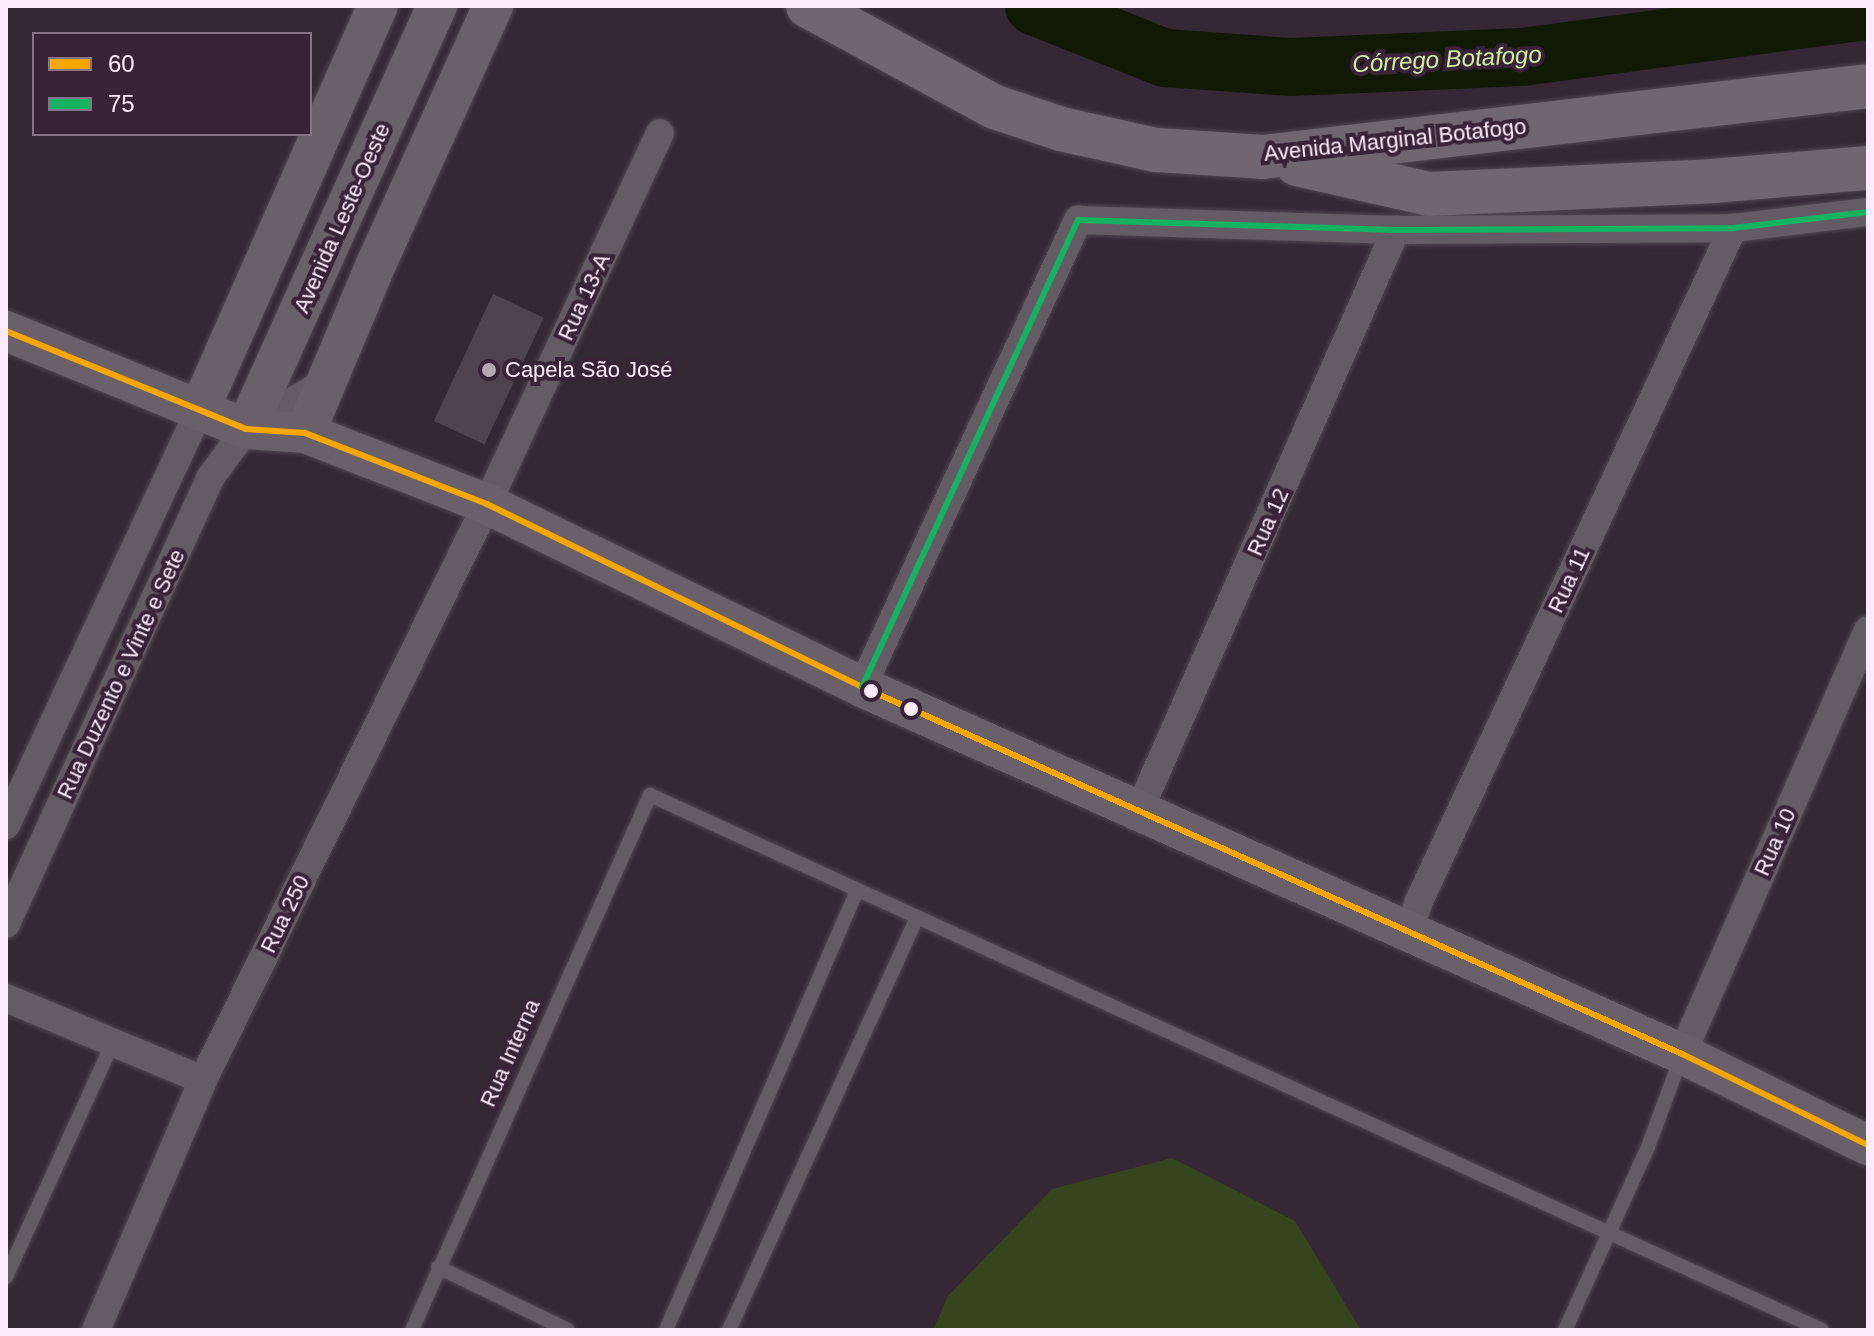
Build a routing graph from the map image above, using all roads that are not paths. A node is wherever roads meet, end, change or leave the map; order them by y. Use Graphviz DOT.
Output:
graph roads {
  1 [pos="378,6"];
  2 [pos="437,6"];
  3 [pos="493,6"];
  4 [pos="808,6"];
  5 [pos="1868,86"];
  6 [pos="660,133"];
  7 [pos="1263,157"];
  8 [pos="1868,168"];
  9 [pos="1868,212"];
  10 [pos="1733,228"];
  11 [pos="1396,230"];
  12 [pos="6,331"];
  13 [pos="327,381"];
  14 [pos="199,411"];
  15 [pos="246,429"];
  16 [pos="305,433"];
  17 [pos="487,504"];
  18 [pos="1868,630"];
  19 [pos="862,687"];
  20 [pos="1138,813"];
  21 [pos="6,825"];
  22 [pos="857,890"];
  23 [pos="917,917"];
  24 [pos="6,924"];
  25 [pos="1408,933"];
  26 [pos="6,998"];
  27 [pos="113,1042"];
  28 [pos="1682,1054"];
  29 [pos="203,1080"];
  30 [pos="1868,1145"];
  31 [pos="1610,1234"];
  32 [pos="438,1267"];
  33 [pos="6,1277"];
  34 [pos="418,1328"];
  35 [pos="96,1330"];
  36 [pos="568,1330"];
  37 [pos="666,1330"];
  38 [pos="729,1330"];
  39 [pos="1565,1330"];
  40 [pos="1822,1330"];
  1 -- 14 [label="main road"];
  2 -- 15 [label="main road, Avenida Leste-Oeste"];
  3 -- 13 [label="main road"];
  4 -- 7 [label="main road, Avenida Marginal Botafogo"];
  5 -- 7 [label="main road, Avenida Marginal Botafogo"];
  6 -- 17 [label="street, Rua 13-A"];
  7 -- 8 [label="main road"];
  9 -- 10 [label="street"];
  10 -- 11 [label="street"];
  10 -- 25 [label="street, Rua 11"];
  11 -- 19 [label="street"];
  11 -- 20 [label="street, Rua 12"];
  12 -- 14 [label="main road"];
  13 -- 15 [label="street"];
  13 -- 16 [label="main road"];
  14 -- 15 [label="main road"];
  14 -- 21 [label="street, Rua Duzento e Vinte e Sete"];
  15 -- 16 [label="main road"];
  15 -- 24 [label="street, Rua Duzento e Vinte e Sete"];
  16 -- 17 [label="main road"];
  17 -- 19 [label="main road"];
  17 -- 29 [label="street, Rua 250"];
  18 -- 28 [label="street, Rua 10"];
  19 -- 20 [label="main road"];
  20 -- 25 [label="main road"];
  22 -- 23 [label="lane"];
  22 -- 32 [label="lane, Rua Interna"];
  22 -- 37 [label="lane"];
  23 -- 31 [label="lane"];
  23 -- 38 [label="lane"];
  25 -- 28 [label="main road"];
  26 -- 27 [label="street"];
  27 -- 29 [label="street"];
  27 -- 33 [label="lane"];
  28 -- 30 [label="main road"];
  28 -- 31 [label="lane"];
  29 -- 35 [label="street, Rua 250"];
  31 -- 39 [label="lane"];
  31 -- 40 [label="lane"];
  32 -- 34 [label="lane, Rua Interna"];
  32 -- 36 [label="lane"];
}
